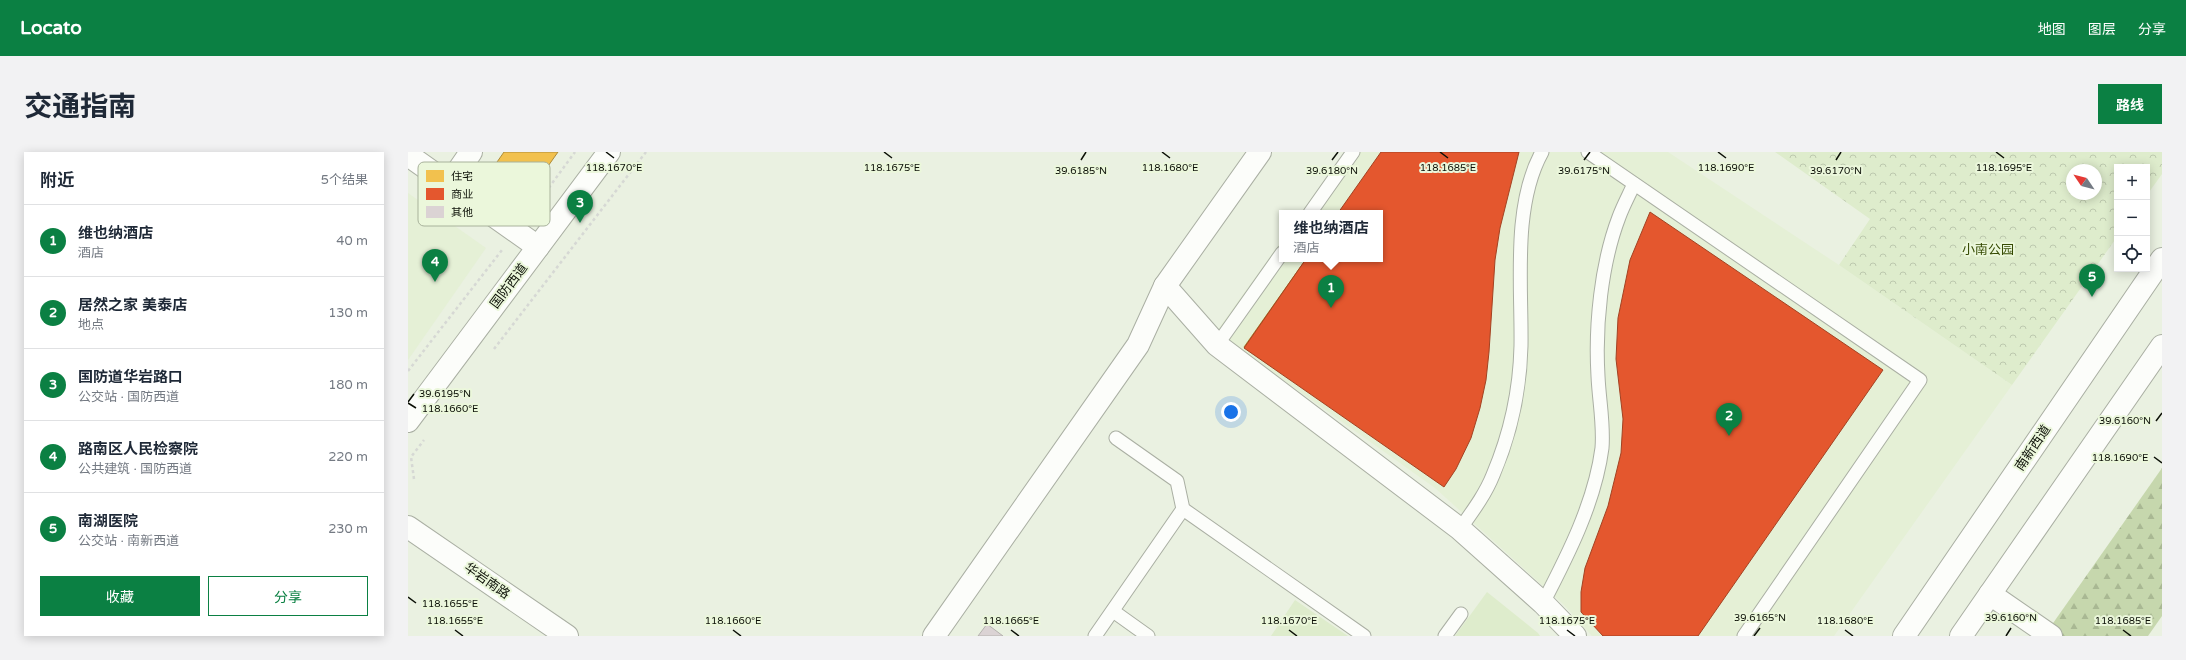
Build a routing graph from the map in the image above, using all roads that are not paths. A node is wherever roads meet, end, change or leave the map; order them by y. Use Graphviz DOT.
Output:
graph roads {
  1 [pos="471,152"];
  2 [pos="609,152"];
  3 [pos="1260,152"];
  4 [pos="1353,152"];
  5 [pos="1542,152"];
  6 [pos="1588,152"];
  7 [pos="408,155"];
  8 [pos="418,162"];
  9 [pos="464,162"];
  10 [pos="1634,184"];
  11 [pos="1312,210"];
  12 [pos="508,226"];
  13 [pos="538,247"];
  14 [pos="1279,257"];
  15 [pos="2162,259"];
  16 [pos="1165,286"];
  17 [pos="1217,345"];
  18 [pos="2162,346"];
  19 [pos="408,421"];
  20 [pos="1116,438"];
  21 [pos="1183,509"];
  22 [pos="408,527"];
  23 [pos="1460,529"];
  24 [pos="1990,594"];
  25 [pos="1543,603"];
  26 [pos="1113,611"];
  27 [pos="1460,614"];
  28 [pos="567,636"];
  29 [pos="934,636"];
  30 [pos="1095,636"];
  31 [pos="1148,636"];
  32 [pos="1364,636"];
  33 [pos="1445,636"];
  34 [pos="1575,636"];
  35 [pos="1744,636"];
  36 [pos="1904,636"];
  37 [pos="1961,636"];
  38 [pos="2051,636"];
  1 -- 9 [label="street"];
  2 -- 13 [label="street, 国防西道"];
  3 -- 16 [label="street"];
  4 -- 11 [label="lane"];
  5 -- 23 [label="lane"];
  6 -- 10 [label="lane"];
  7 -- 8 [label="street"];
  10 -- 25 [label="lane"];
  10 -- 35 [label="lane"];
  12 -- 13 [label="street"];
  13 -- 19 [label="street, 国防西道"];
  14 -- 17 [label="lane"];
  15 -- 36 [label="street, 南新西道"];
  16 -- 17 [label="street"];
  16 -- 29 [label="street"];
  17 -- 23 [label="street"];
  18 -- 24 [label="street"];
  20 -- 21 [label="lane"];
  21 -- 26 [label="lane"];
  21 -- 32 [label="lane"];
  22 -- 28 [label="street, 华岩南路"];
  23 -- 25 [label="street"];
  24 -- 37 [label="street"];
  24 -- 38 [label="street"];
  25 -- 34 [label="street"];
  26 -- 30 [label="lane"];
  26 -- 31 [label="lane"];
  27 -- 33 [label="lane"];
}
